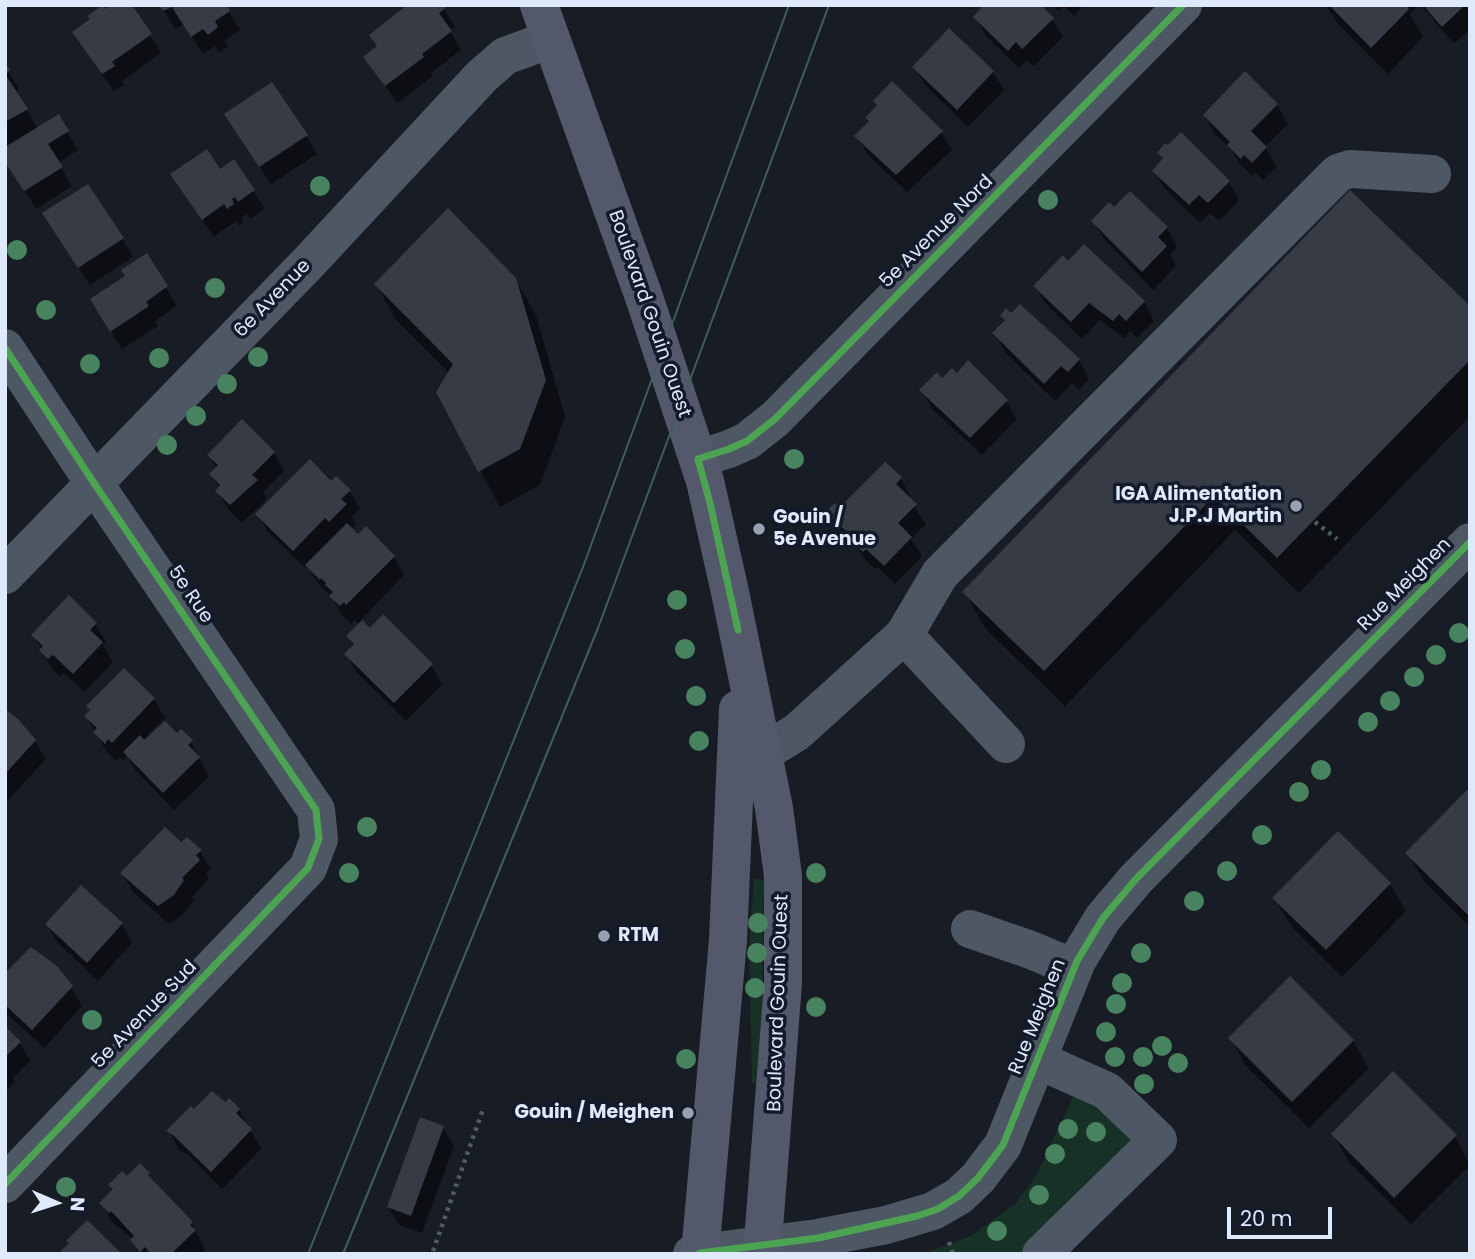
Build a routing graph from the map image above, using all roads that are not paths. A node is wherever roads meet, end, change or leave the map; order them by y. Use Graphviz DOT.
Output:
graph roads {
  1 [pos="1183,5"];
  2 [pos="545,22"];
  3 [pos="1432,174"];
  4 [pos="5,348"];
  5 [pos="698,458"];
  6 [pos="94,484"];
  7 [pos="1470,542"];
  8 [pos="5,575"];
  9 [pos="738,630"];
  10 [pos="904,635"];
  11 [pos="1006,744"];
  12 [pos="763,753"];
  13 [pos="308,867"];
  14 [pos="970,929"];
  15 [pos="1074,968"];
  16 [pos="1038,1060"];
  17 [pos="5,1184"];
  18 [pos="763,1250"];
  19 [pos="700,1253"];
  20 [pos="692,1254"];
  21 [pos="1041,1254"];
  1 -- 5 [label="street, 5e Avenue Nord"];
  2 -- 5 [label="main road, Boulevard Gouin Ouest"];
  2 -- 6 [label="street, 6e Avenue"];
  3 -- 10 [label="street"];
  4 -- 6 [label="street, 5e Rue"];
  5 -- 9 [label="main road, Boulevard Gouin Ouest"];
  6 -- 8 [label="street, 6e Avenue"];
  6 -- 13 [label="street, 5e Rue"];
  7 -- 15 [label="street, Rue Meighen"];
  9 -- 12 [label="main road, Boulevard Gouin Ouest"];
  9 -- 19 [label="main road, Boulevard Gouin Ouest"];
  10 -- 11 [label="street"];
  10 -- 12 [label="street"];
  12 -- 18 [label="main road, Boulevard Gouin Ouest"];
  13 -- 17 [label="street, 5e Avenue Sud"];
  14 -- 15 [label="street"];
  15 -- 16 [label="street, Rue Meighen"];
  16 -- 18 [label="street, Rue Meighen"];
  16 -- 21 [label="street"];
  18 -- 19 [label="street, Rue Meighen"];
  19 -- 20 [label="street, Rue Meighen"];
}
